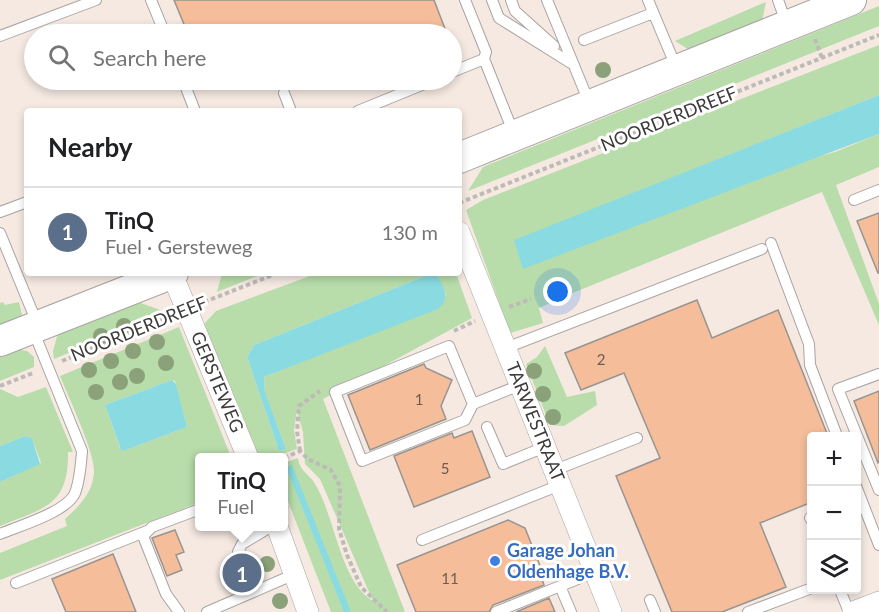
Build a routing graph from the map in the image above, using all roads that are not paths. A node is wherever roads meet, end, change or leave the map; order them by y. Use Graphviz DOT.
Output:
graph roads {
  1 [pos="96,0"];
  2 [pos="151,0"];
  3 [pos="465,0"];
  4 [pos="492,0"];
  5 [pos="511,0"];
  6 [pos="547,0"];
  7 [pos="648,0"];
  8 [pos="851,0"];
  9 [pos="653,13"];
  10 [pos="783,13"];
  11 [pos="32,24"];
  12 [pos="161,24"];
  13 [pos="24,27"];
  14 [pos="0,36"];
  15 [pos="584,40"];
  16 [pos="484,59"];
  17 [pos="574,65"];
  18 [pos="462,68"];
  19 [pos="677,70"];
  20 [pos="187,90"];
  21 [pos="409,90"];
  22 [pos="284,93"];
  23 [pos="591,105"];
  24 [pos="194,108"];
  25 [pos="290,108"];
  26 [pos="365,108"];
  27 [pos="514,136"];
  28 [pos="462,157"];
  29 [pos="879,190"];
  30 [pos="854,200"];
  31 [pos="24,203"];
  32 [pos="0,212"];
  33 [pos="0,233"];
  34 [pos="462,239"];
  35 [pos="165,276"];
  36 [pos="174,276"];
  37 [pos="36,327"];
  38 [pos="0,342"];
  39 [pos="506,348"];
  40 [pos="879,374"];
  41 [pos="520,385"];
  42 [pos="473,404"];
  43 [pos="487,427"];
  44 [pos="835,432"];
  45 [pos="637,438"];
  46 [pos="545,447"];
  47 [pos="246,453"];
  48 [pos="557,478"];
  49 [pos="879,490"];
  50 [pos="861,499"];
  51 [pos="195,511"];
  52 [pos="148,531"];
  53 [pos="264,531"];
  54 [pos="279,531"];
  55 [pos="0,534"];
  56 [pos="422,540"];
  57 [pos="879,544"];
  58 [pos="595,572"];
  59 [pos="295,574"];
  60 [pos="16,583"];
  61 [pos="561,586"];
  62 [pos="807,590"];
  63 [pos="255,591"];
  64 [pos="842,594"];
  65 [pos="650,600"];
  66 [pos="879,602"];
  67 [pos="179,612"];
  68 [pos="207,612"];
  69 [pos="309,612"];
  70 [pos="496,612"];
  71 [pos="571,612"];
  72 [pos="611,612"];
  73 [pos="655,612"];
  74 [pos="748,612"];
  75 [pos="851,612"];
  1 -- 11 [label="lane"];
  2 -- 12 [label="lane"];
  3 -- 16 [label="lane"];
  4 -- 17 [label="lane"];
  5 -- 17 [label="lane"];
  6 -- 17 [label="lane"];
  7 -- 9 [label="lane"];
  8 -- 10 [label="street"];
  9 -- 15 [label="lane"];
  9 -- 19 [label="lane"];
  10 -- 19 [label="street"];
  13 -- 14 [label="lane"];
  16 -- 18 [label="lane"];
  16 -- 27 [label="lane"];
  17 -- 23 [label="lane"];
  19 -- 23 [label="street"];
  20 -- 24 [label="lane"];
  21 -- 26 [label="lane"];
  22 -- 25 [label="lane"];
  23 -- 27 [label="street"];
  27 -- 28 [label="street"];
  29 -- 30 [label="lane"];
  31 -- 32 [label="lane"];
  33 -- 37 [label="lane"];
  34 -- 39 [label="street, TARWESTRAAT"];
  35 -- 37 [label="street"];
  36 -- 47 [label="street, GERSTEWEG"];
  37 -- 38 [label="street"];
  37 -- 55 [label="lane"];
  39 -- 41 [label="street, TARWESTRAAT"];
  39 -- 44 [label="lane"];
  40 -- 49 [label="lane"];
  41 -- 42 [label="lane"];
  41 -- 46 [label="street, TARWESTRAAT"];
  42 -- 42 [label="lane"];
  43 -- 46 [label="lane"];
  45 -- 48 [label="lane"];
  46 -- 48 [label="street, TARWESTRAAT"];
  48 -- 56 [label="lane"];
  48 -- 58 [label="street, TARWESTRAAT"];
  50 -- 57 [label="lane"];
  51 -- 52 [label="lane"];
  52 -- 60 [label="lane"];
  52 -- 67 [label="lane"];
  53 -- 63 [label="lane"];
  54 -- 59 [label="street"];
  58 -- 61 [label="lane"];
  58 -- 72 [label="street, TARWESTRAAT"];
  59 -- 63 [label="lane"];
  59 -- 69 [label="street"];
  61 -- 70 [label="lane"];
  61 -- 71 [label="lane"];
  62 -- 74 [label="lane"];
  63 -- 68 [label="lane"];
  64 -- 75 [label="lane"];
  65 -- 73 [label="lane"];
  66 -- 75 [label="street"];
}
